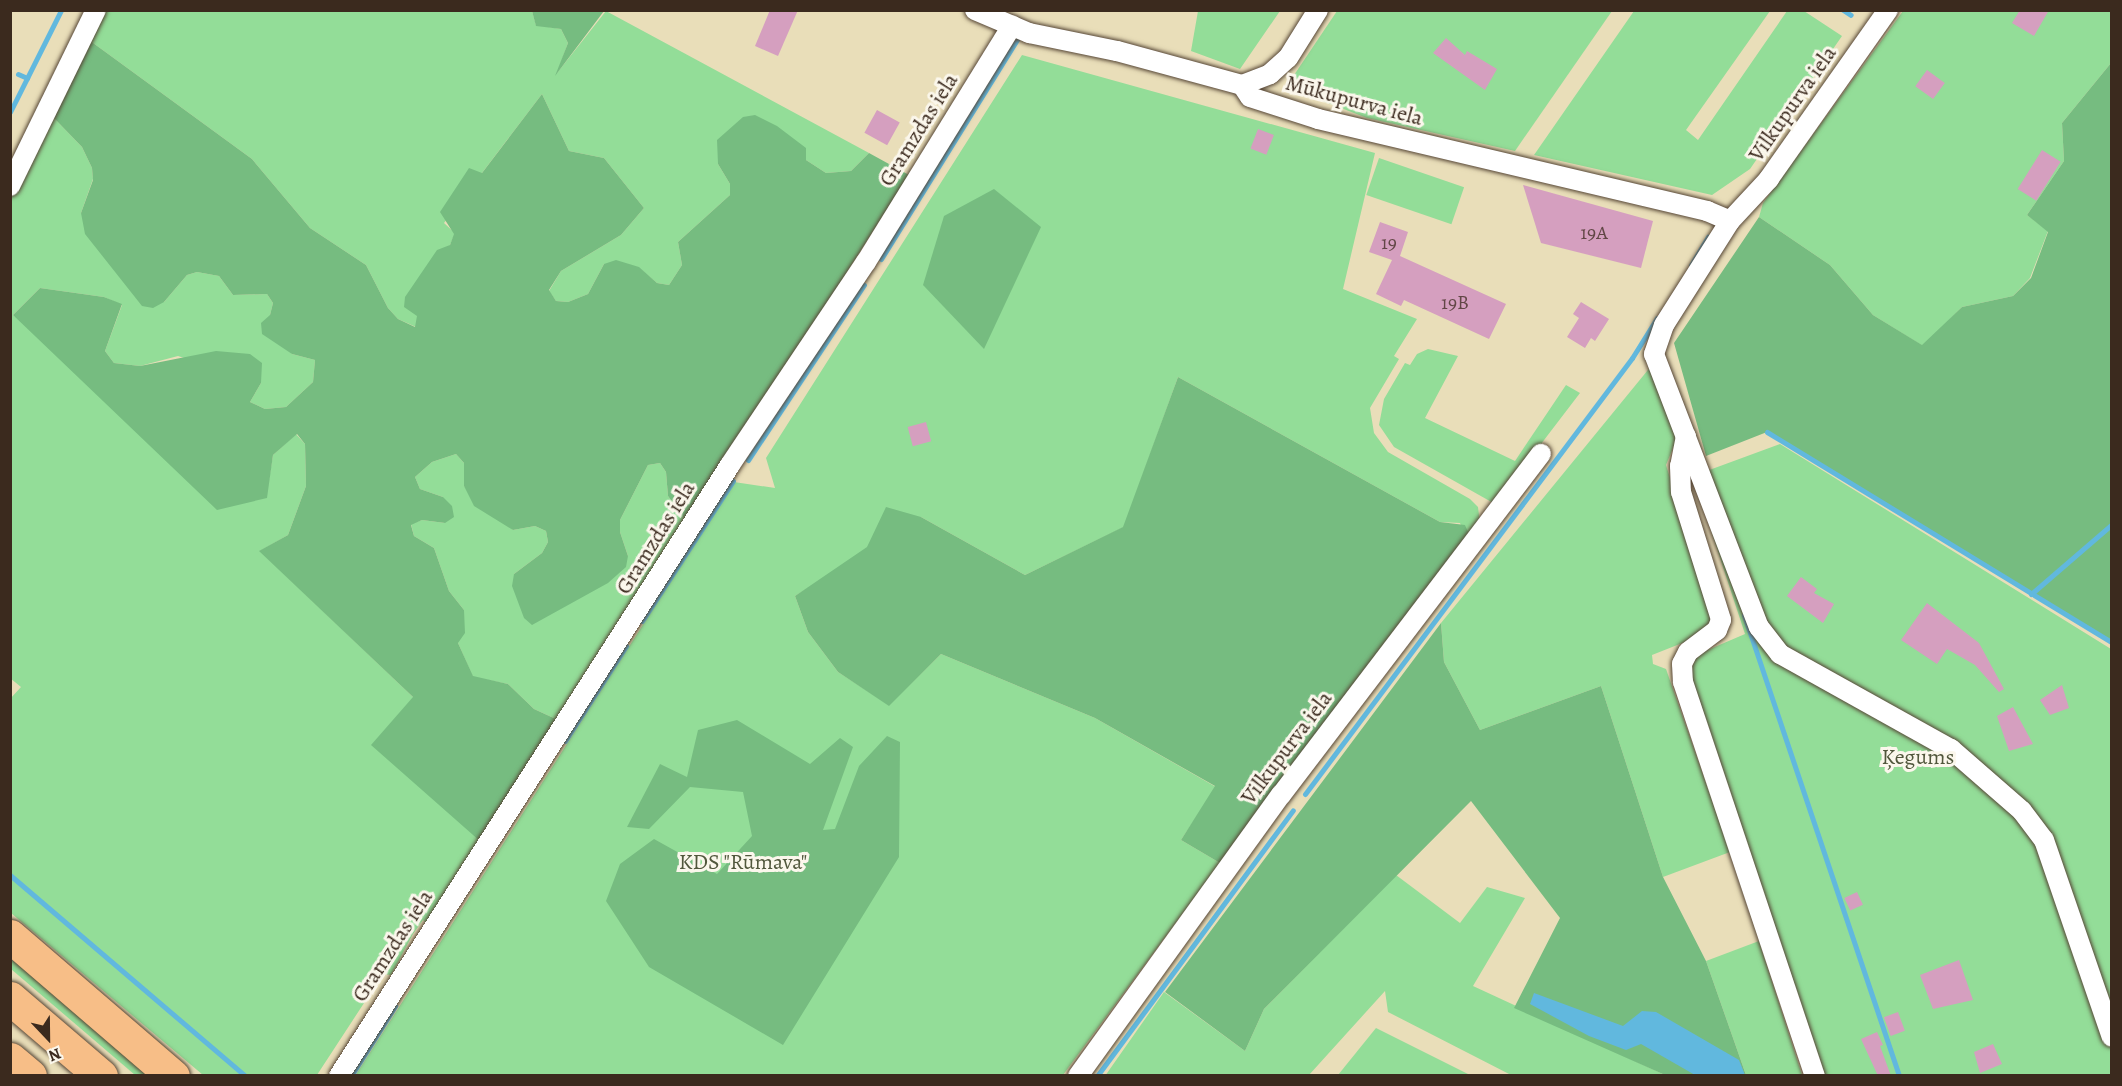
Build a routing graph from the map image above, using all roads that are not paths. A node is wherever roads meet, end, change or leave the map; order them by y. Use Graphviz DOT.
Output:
graph roads {
  1 [pos="96,10"];
  2 [pos="975,10"];
  3 [pos="1318,10"];
  4 [pos="1888,10"];
  5 [pos="1012,26"];
  6 [pos="1242,86"];
  7 [pos="10,186"];
  8 [pos="1730,221"];
  9 [pos="1686,436"];
  10 [pos="1541,454"];
  11 [pos="10,936"];
  12 [pos="10,998"];
  13 [pos="2112,1037"];
  14 [pos="10,1059"];
  15 [pos="30,1076"];
  16 [pos="101,1076"];
  17 [pos="172,1076"];
  18 [pos="339,1076"];
  19 [pos="1078,1076"];
  20 [pos="1815,1076"];
  1 -- 7 [label="street"];
  2 -- 5 [label="street, Mūkupurva iela"];
  3 -- 6 [label="street"];
  4 -- 8 [label="street, Vilkupurva iela"];
  5 -- 6 [label="street, Mūkupurva iela"];
  5 -- 18 [label="street, Gramzdas iela"];
  6 -- 8 [label="street, Mūkupurva iela"];
  8 -- 9 [label="street, Vilkupurva iela"];
  9 -- 13 [label="street, Vilkupurva iela"];
  9 -- 20 [label="street"];
  10 -- 19 [label="street, Vilkupurva iela"];
  11 -- 17 [label="highway"];
  12 -- 16 [label="highway"];
  14 -- 15 [label="highway"];
}
